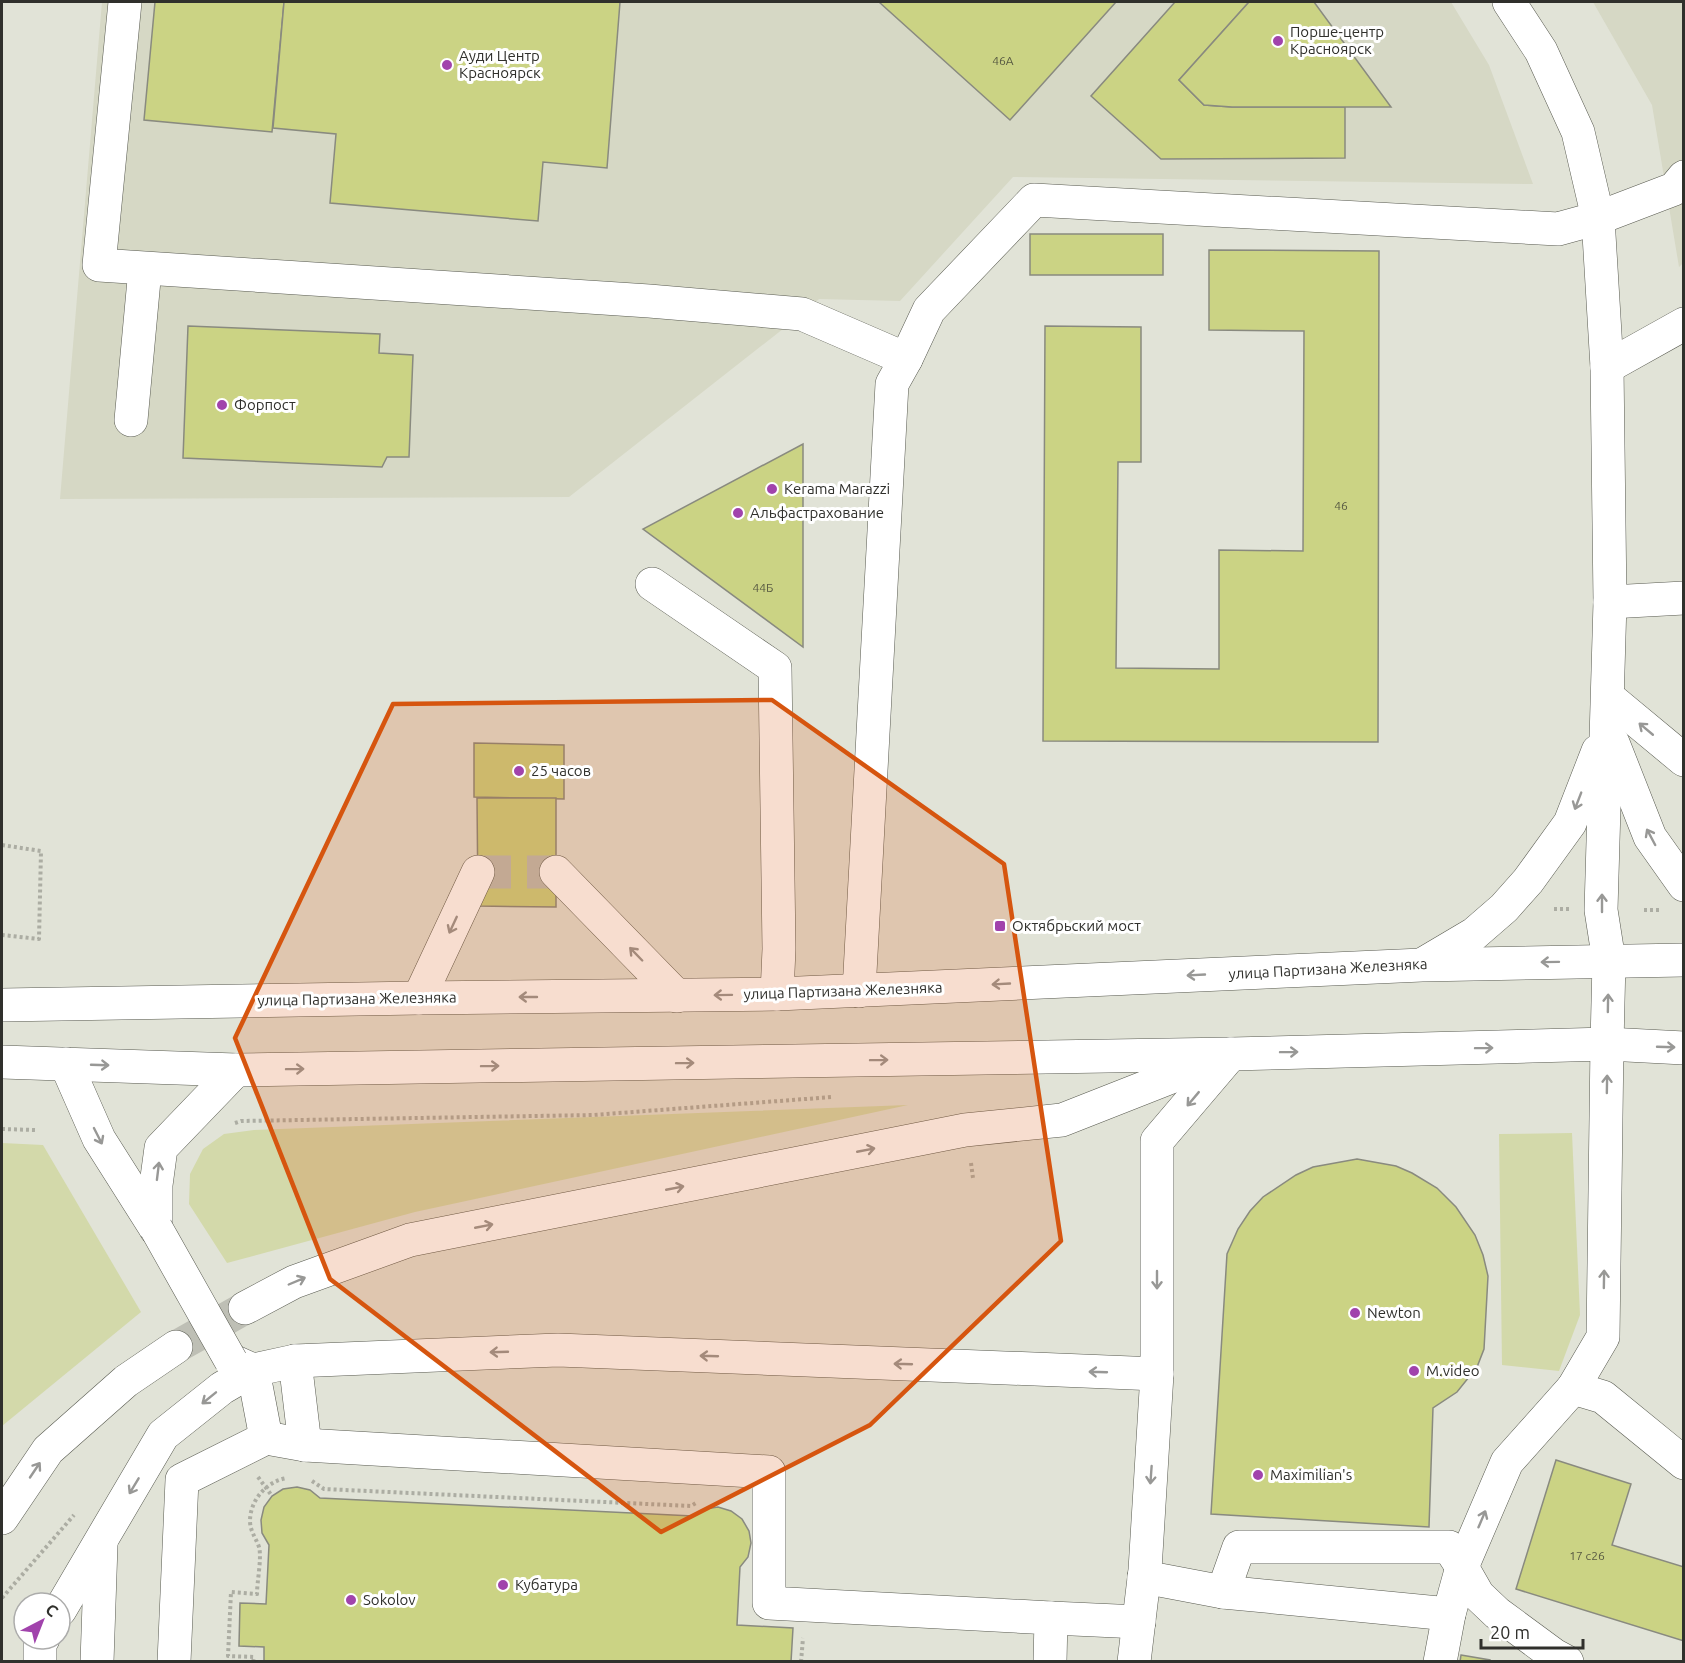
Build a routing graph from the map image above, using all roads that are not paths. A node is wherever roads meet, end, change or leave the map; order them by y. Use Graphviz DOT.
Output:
graph roads {
  1 [pos="125,2"];
  2 [pos="1513,3"];
  3 [pos="1683,177"];
  4 [pos="1598,218"];
  5 [pos="145,269"];
  6 [pos="1683,324"];
  7 [pos="906,359"];
  8 [pos="1607,367"];
  9 [pos="131,420"];
  10 [pos="652,584"];
  11 [pos="1683,598"];
  12 [pos="1610,602"];
  13 [pos="1608,712"];
  14 [pos="1683,760"];
  15 [pos="478,872"];
  16 [pos="556,872"];
  17 [pos="1683,885"];
  18 [pos="1683,960"];
  19 [pos="1609,961"];
  20 [pos="1422,965"];
  21 [pos="859,992"];
  22 [pos="777,994"];
  23 [pos="677,996"];
  24 [pos="419,998"];
  25 [pos="10,1006"];
  26 [pos="1607,1044"];
  27 [pos="1683,1048"];
  28 [pos="1231,1054"];
  29 [pos="11,1062"];
  30 [pos="66,1064"];
  31 [pos="236,1070"];
  32 [pos="156,1229"];
  33 [pos="245,1308"];
  34 [pos="176,1347"];
  35 [pos="295,1361"];
  36 [pos="242,1365"];
  37 [pos="1157,1374"];
  38 [pos="1573,1388"];
  39 [pos="163,1436"];
  40 [pos="266,1438"];
  41 [pos="305,1445"];
  42 [pos="1683,1463"];
  43 [pos="182,1480"];
  44 [pos="2,1518"];
  45 [pos="101,1540"];
  46 [pos="1462,1566"];
  47 [pos="1144,1577"];
  48 [pos="71,1591"];
  49 [pos="1223,1592"];
  50 [pos="1449,1614"];
  51 [pos="1051,1618"];
  52 [pos="1139,1622"];
  53 [pos="1558,1659"];
  54 [pos="97,1662"];
  55 [pos="174,1662"];
  56 [pos="1050,1662"];
  57 [pos="1134,1662"];
  58 [pos="1440,1662"];
  1 -- 5 [label="main road"];
  2 -- 4 [label="main road"];
  3 -- 4 [label="main road"];
  4 -- 7 [label="main road"];
  4 -- 8 [label="main road"];
  5 -- 7 [label="main road"];
  5 -- 9 [label="main road"];
  6 -- 8 [label="main road"];
  7 -- 21 [label="main road"];
  8 -- 12 [label="main road"];
  10 -- 22 [label="main road"];
  11 -- 12 [label="main road"];
  12 -- 13 [label="main road"];
  14 -- 13 [label="main road, one-way"];
  17 -- 13 [label="main road, one-way"];
  19 -- 13 [label="main road, one-way"];
  13 -- 20 [label="main road, one-way"];
  15 -- 24 [label="main road, one-way"];
  23 -- 16 [label="main road, one-way"];
  18 -- 19 [label="main road, улица Партизана Железняка"];
  19 -- 20 [label="main road, улица Партизана Железняка, one-way"];
  26 -- 19 [label="main road, one-way"];
  20 -- 21 [label="main road, улица Партизана Железняка, one-way"];
  21 -- 22 [label="main road, улица Партизана Железняка"];
  22 -- 23 [label="main road, улица Партизана Железняка, one-way"];
  23 -- 24 [label="main road, улица Партизана Железняка, one-way"];
  24 -- 25 [label="main road, улица Партизана Железняка"];
  26 -- 27 [label="main road, one-way"];
  28 -- 26 [label="main road, one-way"];
  38 -- 26 [label="main road, one-way"];
  31 -- 28 [label="main road, one-way"];
  33 -- 28 [label="main road, one-way"];
  28 -- 37 [label="main road, one-way"];
  29 -- 30 [label="main road"];
  30 -- 31 [label="main road, one-way"];
  30 -- 32 [label="main road, one-way"];
  32 -- 31 [label="main road, one-way"];
  32 -- 36 [label="main road, bridge"];
  44 -- 34 [label="main road, one-way"];
  35 -- 36 [label="main road"];
  37 -- 35 [label="main road, one-way"];
  35 -- 41 [label="main road"];
  36 -- 39 [label="main road, one-way"];
  36 -- 40 [label="main road"];
  37 -- 47 [label="main road, one-way"];
  38 -- 42 [label="main road"];
  46 -- 38 [label="main road, one-way"];
  39 -- 43 [label="main road"];
  39 -- 45 [label="main road, one-way"];
  40 -- 41 [label="main road"];
  40 -- 43 [label="main road"];
  41 -- 51 [label="main road"];
  43 -- 55 [label="main road"];
  45 -- 48 [label="main road"];
  45 -- 54 [label="main road"];
  46 -- 49 [label="main road"];
  46 -- 50 [label="main road"];
  46 -- 53 [label="main road"];
  47 -- 49 [label="main road"];
  47 -- 52 [label="main road"];
  49 -- 50 [label="main road"];
  50 -- 58 [label="main road"];
  51 -- 52 [label="main road"];
  51 -- 56 [label="main road"];
  52 -- 57 [label="main road"];
}
